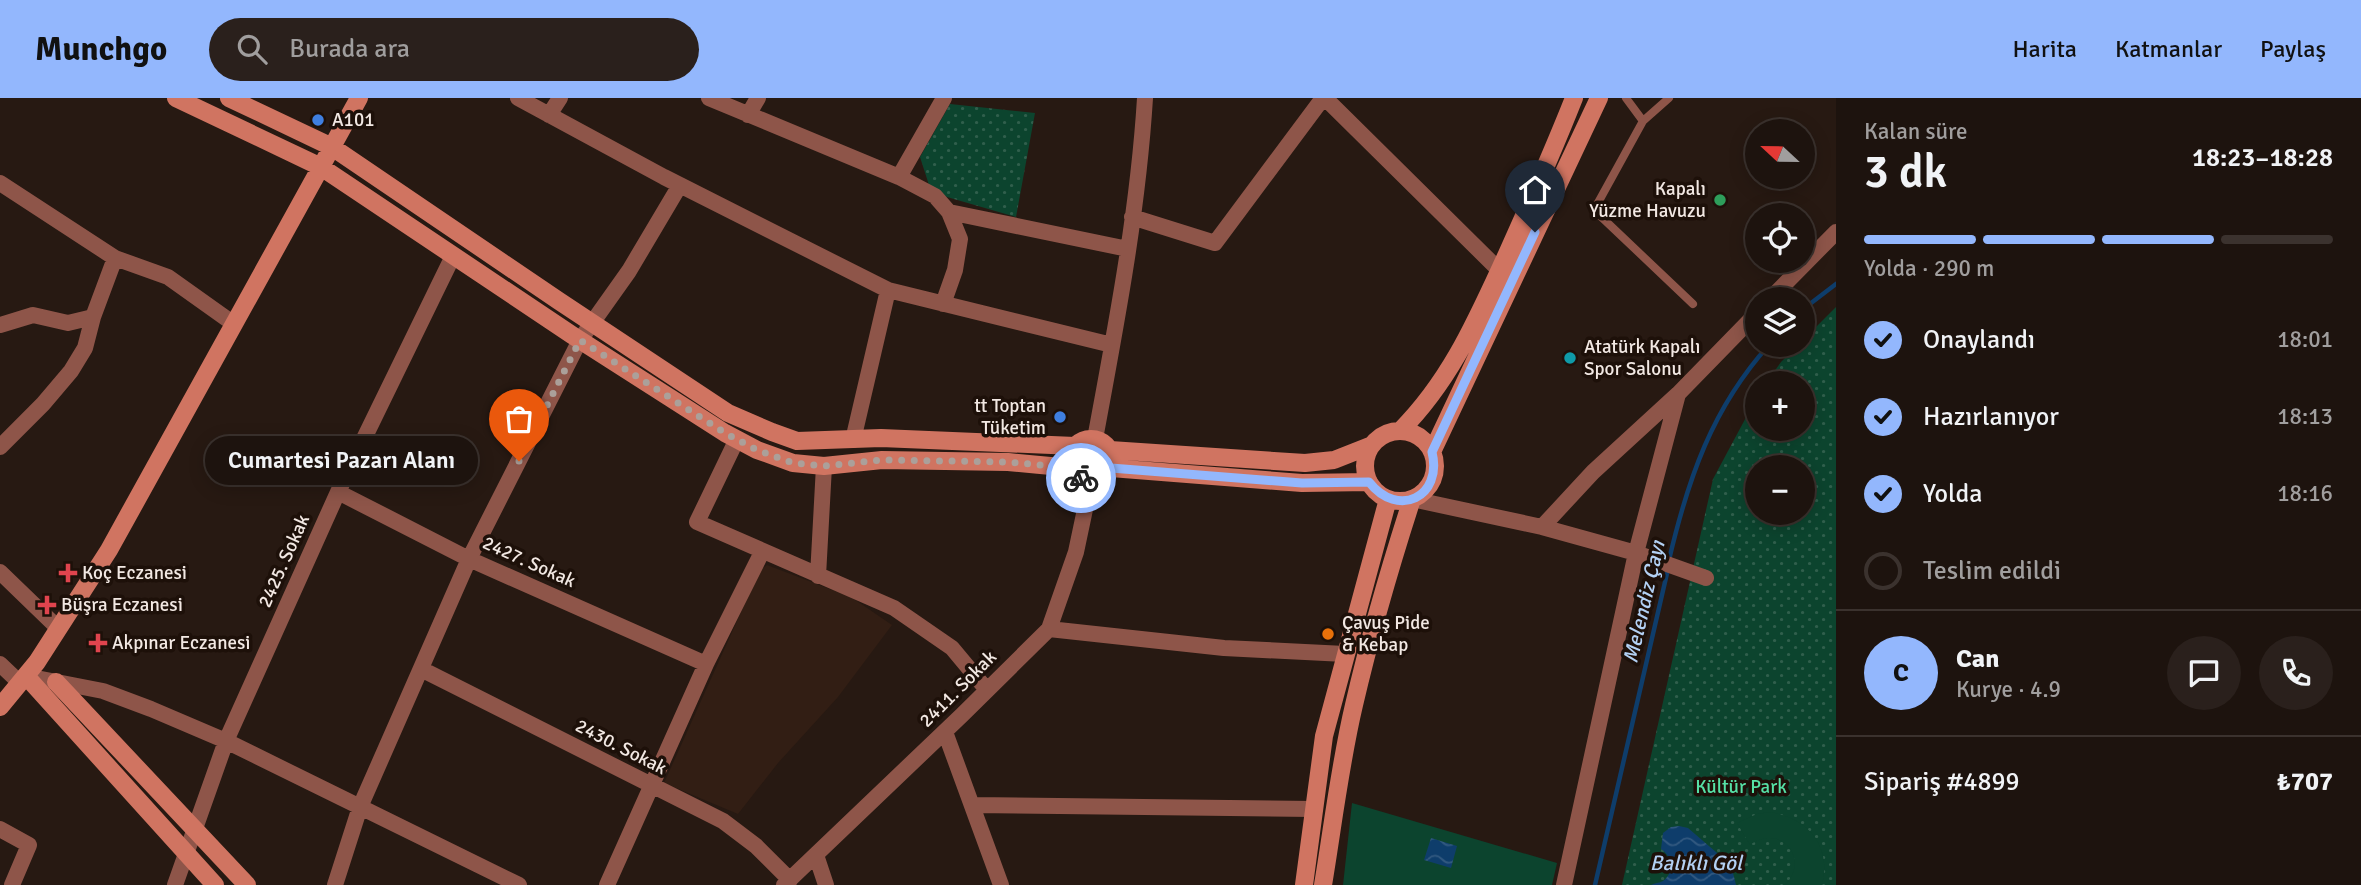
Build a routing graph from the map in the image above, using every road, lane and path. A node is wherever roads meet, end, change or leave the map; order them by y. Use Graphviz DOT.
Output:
graph roads {
  1 [pos="177,98"];
  2 [pos="229,98"];
  3 [pos="359,98"];
  4 [pos="518,98"];
  5 [pos="560,98"];
  6 [pos="709,98"];
  7 [pos="758,98"];
  8 [pos="944,98"];
  9 [pos="1145,98"];
  10 [pos="1324,98"];
  11 [pos="1574,98"];
  12 [pos="1599,98"];
  13 [pos="1626,98"];
  14 [pos="1670,98"];
  15 [pos="549,115"];
  16 [pos="748,115"];
  17 [pos="1643,121"];
  18 [pos="332,147"];
  19 [pos="321,167"];
  20 [pos="900,177"];
  21 [pos="0,183"];
  22 [pos="680,185"];
  23 [pos="949,212"];
  24 [pos="1132,217"];
  25 [pos="1836,232"];
  26 [pos="1128,249"];
  27 [pos="453,256"];
  28 [pos="115,257"];
  29 [pos="1499,270"];
  30 [pos="1782,287"];
  31 [pos="888,290"];
  32 [pos="943,304"];
  33 [pos="1693,304"];
  34 [pos="93,317"];
  35 [pos="592,323"];
  36 [pos="234,324"];
  37 [pos="0,325"];
  38 [pos="1745,325"];
  39 [pos="580,340"];
  40 [pos="1112,345"];
  41 [pos="1678,394"];
  42 [pos="1401,431"];
  43 [pos="737,439"];
  44 [pos="1095,439"];
  45 [pos="853,440"];
  46 [pos="1372,445"];
  47 [pos="1075,446"];
  48 [pos="0,447"];
  49 [pos="1432,452"];
  50 [pos="1110,459"];
  51 [pos="824,466"];
  52 [pos="1072,468"];
  53 [pos="1091,481"];
  54 [pos="1369,482"];
  55 [pos="338,492"];
  56 [pos="1388,499"];
  57 [pos="1412,499"];
  58 [pos="1542,527"];
  59 [pos="762,552"];
  60 [pos="1636,553"];
  61 [pos="469,559"];
  62 [pos="0,572"];
  63 [pos="818,576"];
  64 [pos="1706,578"];
  65 [pos="58,628"];
  66 [pos="1049,629"];
  67 [pos="1345,654"];
  68 [pos="0,664"];
  69 [pos="706,664"];
  70 [pos="421,669"];
  71 [pos="28,674"];
  72 [pos="56,682"];
  73 [pos="987,690"];
  74 [pos="0,707"];
  75 [pos="945,732"];
  76 [pos="226,741"];
  77 [pos="652,786"];
  78 [pos="972,805"];
  79 [pos="360,807"];
  80 [pos="1313,809"];
  81 [pos="195,828"];
  82 [pos="0,829"];
  83 [pos="187,851"];
  84 [pos="816,855"];
  85 [pos="787,882"];
  86 [pos="512,883"];
  87 [pos="12,885"];
  88 [pos="175,885"];
  89 [pos="215,885"];
  90 [pos="247,885"];
  91 [pos="335,885"];
  92 [pos="607,885"];
  93 [pos="827,885"];
  94 [pos="1002,885"];
  95 [pos="1304,885"];
  96 [pos="1324,885"];
  97 [pos="1564,885"];
  1 -- 19 [label="main road"];
  2 -- 18 [label="main road"];
  3 -- 18 [label="main road"];
  4 -- 15 [label="street"];
  5 -- 15 [label="street"];
  6 -- 16 [label="street"];
  7 -- 16 [label="street"];
  8 -- 20 [label="street"];
  9 -- 24 [label="street"];
  10 -- 24 [label="street"];
  10 -- 29 [label="street"];
  11 -- 29 [label="main road"];
  12 -- 49 [label="main road"];
  13 -- 17 [label="lane"];
  14 -- 17 [label="lane"];
  15 -- 22 [label="street"];
  16 -- 20 [label="street"];
  17 -- 33 [label="lane"];
  18 -- 19 [label="main road"];
  18 -- 35 [label="main road"];
  19 -- 27 [label="main road"];
  19 -- 36 [label="main road"];
  20 -- 23 [label="street"];
  21 -- 28 [label="street"];
  22 -- 31 [label="street"];
  22 -- 35 [label="street"];
  23 -- 26 [label="street"];
  23 -- 32 [label="street"];
  24 -- 26 [label="street"];
  25 -- 30 [label="street"];
  26 -- 40 [label="street"];
  27 -- 39 [label="main road"];
  27 -- 55 [label="street, 2425. Sokak"];
  28 -- 34 [label="street"];
  28 -- 36 [label="street"];
  29 -- 42 [label="main road"];
  31 -- 32 [label="street"];
  31 -- 45 [label="street"];
  32 -- 40 [label="street"];
  34 -- 37 [label="street"];
  34 -- 48 [label="street"];
  35 -- 39 [label="street"];
  35 -- 45 [label="main road"];
  36 -- 65 [label="main road"];
  38 -- 41 [label="street"];
  39 -- 43 [label="main road"];
  39 -- 61 [label="street"];
  40 -- 44 [label="street"];
  41 -- 58 [label="street"];
  41 -- 60 [label="street"];
  42 -- 46 [label="main road"];
  42 -- 49 [label="main road"];
  43 -- 51 [label="main road"];
  43 -- 59 [label="street"];
  44 -- 47 [label="main road"];
  44 -- 50 [label="main road"];
  45 -- 47 [label="main road"];
  46 -- 50 [label="main road"];
  46 -- 54 [label="main road"];
  47 -- 52 [label="main road"];
  49 -- 57 [label="main road"];
  50 -- 53 [label="main road"];
  50 -- 54 [label="main road"];
  51 -- 52 [label="main road"];
  51 -- 63 [label="street"];
  52 -- 53 [label="main road"];
  53 -- 66 [label="street, 2411. Sokak"];
  54 -- 56 [label="main road"];
  55 -- 61 [label="street, 2427. Sokak"];
  55 -- 76 [label="street, 2425. Sokak"];
  56 -- 57 [label="main road"];
  56 -- 67 [label="main road"];
  57 -- 58 [label="street"];
  57 -- 96 [label="main road"];
  58 -- 60 [label="street"];
  59 -- 63 [label="street"];
  59 -- 69 [label="street"];
  60 -- 64 [label="street"];
  60 -- 97 [label="street"];
  61 -- 69 [label="street, 2427. Sokak"];
  61 -- 70 [label="street"];
  62 -- 65 [label="street"];
  63 -- 73 [label="street"];
  65 -- 71 [label="main road"];
  66 -- 67 [label="street"];
  66 -- 73 [label="street, 2411. Sokak"];
  67 -- 80 [label="main road"];
  68 -- 71 [label="street"];
  69 -- 77 [label="street"];
  70 -- 77 [label="street, 2430. Sokak"];
  70 -- 79 [label="street"];
  71 -- 72 [label="street"];
  71 -- 74 [label="main road"];
  71 -- 83 [label="main road"];
  72 -- 76 [label="street"];
  72 -- 81 [label="main road"];
  73 -- 75 [label="street, 2411. Sokak"];
  75 -- 78 [label="street"];
  75 -- 84 [label="street, 2411. Sokak"];
  76 -- 79 [label="street"];
  76 -- 81 [label="street, 2425. Sokak"];
  77 -- 85 [label="street, 2430. Sokak"];
  77 -- 92 [label="street"];
  78 -- 80 [label="street"];
  78 -- 94 [label="street"];
  79 -- 86 [label="street"];
  79 -- 91 [label="street"];
  80 -- 95 [label="main road"];
  81 -- 83 [label="street, 2425. Sokak"];
  81 -- 90 [label="main road"];
  82 -- 87 [label="street"];
  83 -- 88 [label="street, 2425. Sokak"];
  83 -- 89 [label="main road"];
  84 -- 85 [label="street, 2411. Sokak"];
  84 -- 93 [label="street"];
}
